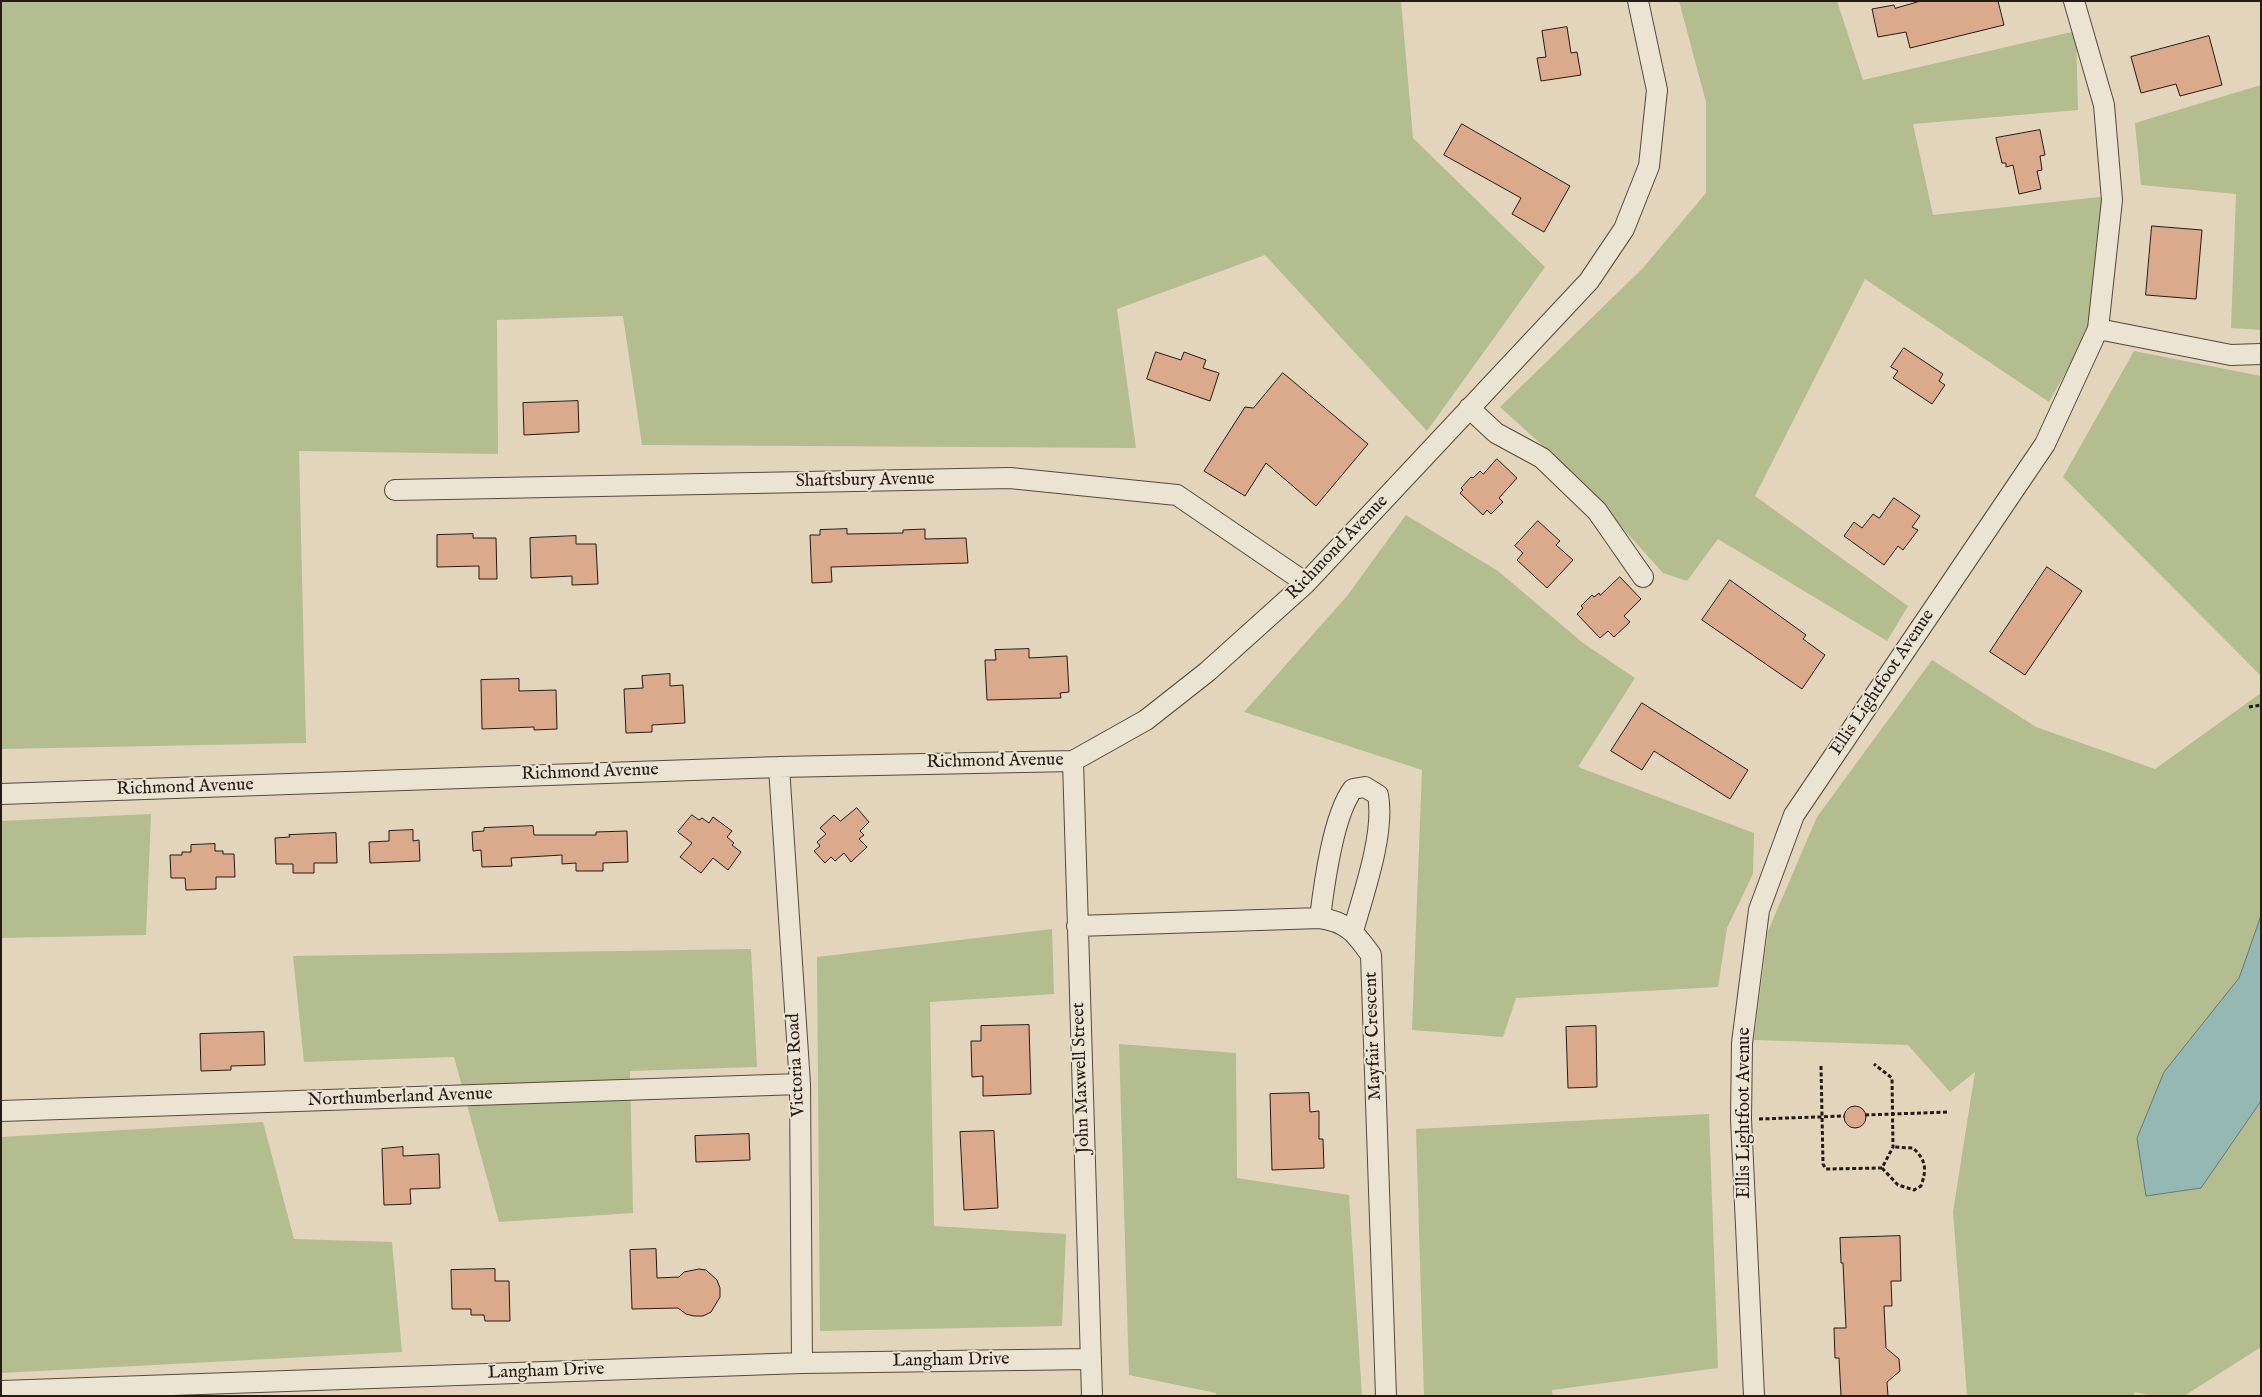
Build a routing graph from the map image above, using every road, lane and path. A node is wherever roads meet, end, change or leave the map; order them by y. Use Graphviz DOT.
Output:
graph roads {
  1 [pos="1638,1"];
  2 [pos="2074,1"];
  3 [pos="2098,329"];
  4 [pos="2261,354"];
  5 [pos="1468,408"];
  6 [pos="395,490"];
  7 [pos="1643,577"];
  8 [pos="1306,583"];
  9 [pos="2261,705"];
  10 [pos="2249,707"];
  11 [pos="1073,761"];
  12 [pos="779,767"];
  13 [pos="1,794"];
  14 [pos="1320,918"];
  15 [pos="1077,926"];
  16 [pos="1353,930"];
  17 [pos="1874,1064"];
  18 [pos="1822,1066"];
  19 [pos="800,1084"];
  20 [pos="1,1111"];
  21 [pos="1949,1112"];
  22 [pos="1893,1114"];
  23 [pos="1865,1115"];
  24 [pos="1823,1116"];
  25 [pos="1844,1116"];
  26 [pos="1741,1119"];
  27 [pos="1893,1147"];
  28 [pos="1882,1168"];
  29 [pos="1091,1359"];
  30 [pos="802,1363"];
  31 [pos="1,1391"];
  32 [pos="1092,1396"];
  33 [pos="1386,1396"];
  34 [pos="1754,1396"];
  1 -- 5 [label="street, Richmond Avenue"];
  2 -- 3 [label="street, Ellis Lightfoot Avenue"];
  3 -- 4 [label="street"];
  3 -- 26 [label="street, Ellis Lightfoot Avenue"];
  5 -- 7 [label="street"];
  5 -- 8 [label="street, Richmond Avenue"];
  6 -- 8 [label="street, Shaftsbury Avenue"];
  8 -- 11 [label="street, Richmond Avenue"];
  9 -- 10 [label="path"];
  11 -- 12 [label="street, Richmond Avenue"];
  11 -- 15 [label="street, John Maxwell Street"];
  12 -- 13 [label="street, Richmond Avenue"];
  12 -- 19 [label="street, Victoria Road"];
  14 -- 15 [label="street, Mayfair Crescent"];
  14 -- 16 [label="street, Mayfair Crescent"];
  14 -- 16 [label="street"];
  15 -- 29 [label="street, John Maxwell Street"];
  16 -- 33 [label="street, Mayfair Crescent"];
  17 -- 22 [label="path"];
  18 -- 24 [label="path"];
  19 -- 20 [label="street, Northumberland Avenue"];
  19 -- 30 [label="street, Victoria Road"];
  21 -- 22 [label="path"];
  22 -- 23 [label="path"];
  22 -- 27 [label="path"];
  24 -- 25 [label="path"];
  24 -- 26 [label="path"];
  24 -- 28 [label="path"];
  26 -- 34 [label="street, Ellis Lightfoot Avenue"];
  27 -- 28 [label="path"];
  27 -- 28 [label="path"];
  29 -- 30 [label="street, Langham Drive"];
  29 -- 32 [label="street, John Maxwell Street"];
  30 -- 31 [label="street, Langham Drive"];
}
